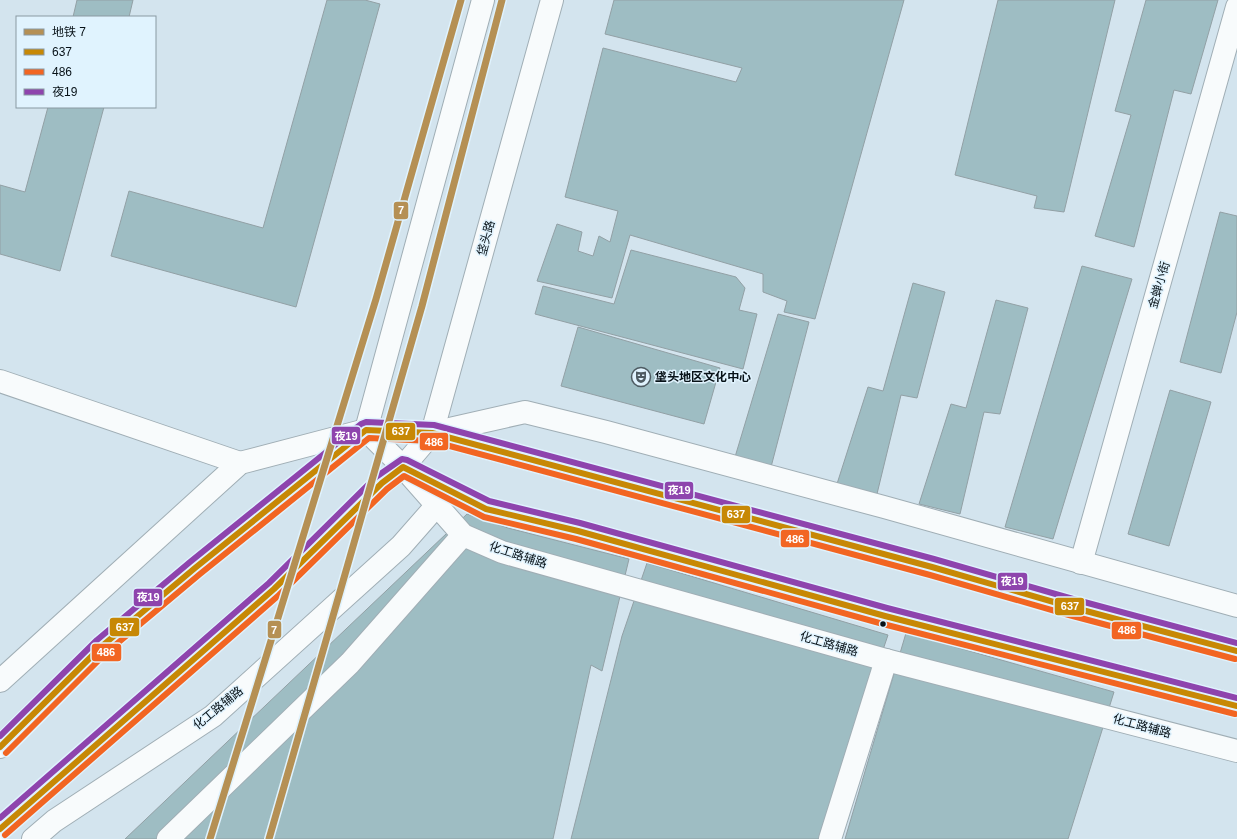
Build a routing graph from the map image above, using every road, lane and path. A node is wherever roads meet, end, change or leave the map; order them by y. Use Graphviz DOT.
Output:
graph roads {
  1 [pos="483,0"];
  2 [pos="552,0"];
  3 [pos="1237,7"];
  4 [pos="0,381"];
  5 [pos="366,430"];
  6 [pos="432,433"];
  7 [pos="240,463"];
  8 [pos="403,467"];
  9 [pos="437,505"];
  10 [pos="464,535"];
  11 [pos="1081,563"];
  12 [pos="1237,606"];
  13 [pos="1237,651"];
  14 [pos="886,660"];
  15 [pos="0,681"];
  16 [pos="1237,706"];
  17 [pos="0,747"];
  18 [pos="1237,751"];
  19 [pos="0,829"];
  20 [pos="33,839"];
  21 [pos="168,839"];
  22 [pos="830,839"];
  1 -- 5 [label="street"];
  2 -- 6 [label="street, 垡头路"];
  3 -- 11 [label="street, 金蝉小街"];
  4 -- 7 [label="street"];
  5 -- 6 [label="street"];
  5 -- 7 [label="street"];
  5 -- 8 [label="street"];
  5 -- 17 [label="street"];
  6 -- 8 [label="street, 垡头路"];
  6 -- 11 [label="street"];
  6 -- 13 [label="street"];
  7 -- 15 [label="street"];
  8 -- 9 [label="street, 化工路辅路"];
  8 -- 16 [label="street"];
  8 -- 19 [label="street, 垡头路"];
  9 -- 10 [label="street, 化工路辅路"];
  9 -- 20 [label="street, 化工路辅路"];
  10 -- 14 [label="street, 化工路辅路"];
  10 -- 21 [label="street"];
  11 -- 12 [label="street"];
  14 -- 18 [label="street, 化工路辅路"];
  14 -- 22 [label="street"];
}
